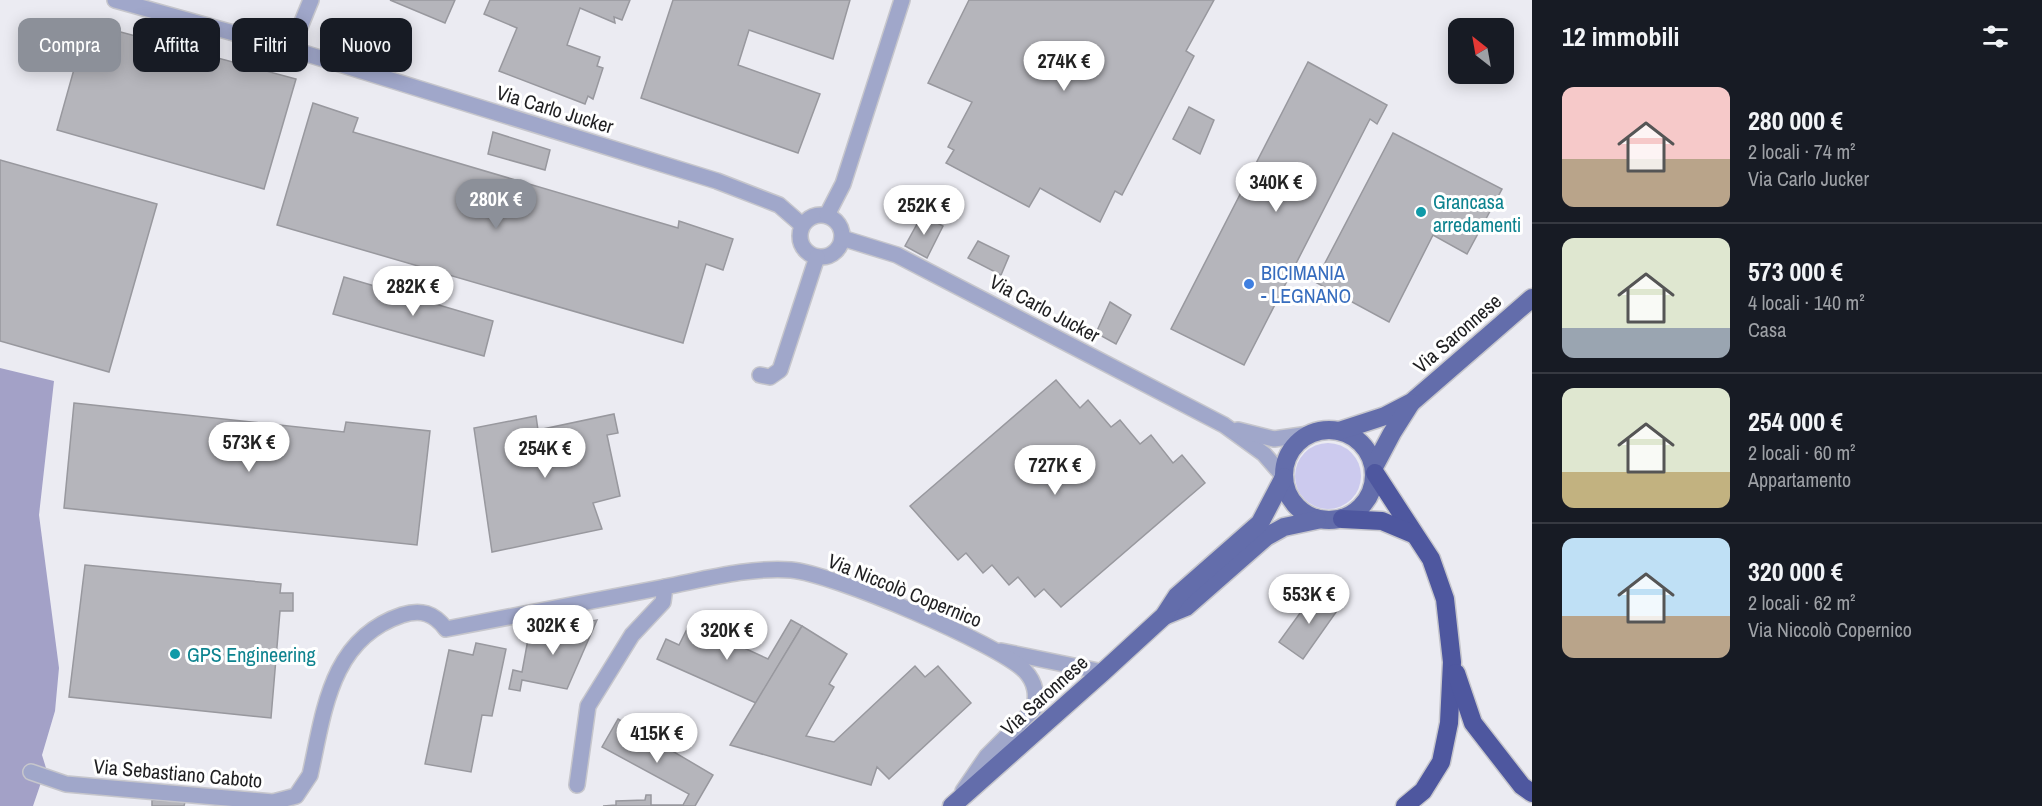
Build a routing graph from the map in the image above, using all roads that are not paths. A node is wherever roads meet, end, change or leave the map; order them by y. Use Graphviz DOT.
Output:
graph roads {
  1 [pos="115,0"];
  2 [pos="311,0"];
  3 [pos="902,0"];
  4 [pos="304,18"];
  5 [pos="232,33"];
  6 [pos="308,54"];
  7 [pos="827,215"];
  8 [pos="802,225"];
  9 [pos="842,238"];
  10 [pos="817,257"];
  11 [pos="1532,298"];
  12 [pos="760,375"];
  13 [pos="1412,402"];
  14 [pos="1224,425"];
  15 [pos="1339,431"];
  16 [pos="1309,434"];
  17 [pos="1375,470"];
  18 [pos="1284,477"];
  19 [pos="1342,519"];
  20 [pos="1317,520"];
  21 [pos="1413,534"];
  22 [pos="664,587"];
  23 [pos="1164,616"];
  24 [pos="996,650"];
  25 [pos="1452,662"];
  26 [pos="1103,672"];
  27 [pos="31,772"];
  28 [pos="576,785"];
  29 [pos="1532,793"];
  30 [pos="953,805"];
  31 [pos="1405,806"];
  1 -- 5 [label="street, Via Carlo Jucker"];
  2 -- 4 [label="street"];
  3 -- 7 [label="street"];
  6 -- 8 [label="street, Via Carlo Jucker"];
  7 -- 8 [label="street"];
  7 -- 9 [label="street"];
  8 -- 10 [label="street"];
  9 -- 10 [label="street"];
  9 -- 14 [label="street, Via Carlo Jucker"];
  10 -- 12 [label="street"];
  11 -- 13 [label="main road, Via Saronnese"];
  13 -- 15 [label="main road, Via Saronnese"];
  13 -- 17 [label="main road, Via Saronnese"];
  14 -- 16 [label="street, Via Carlo Jucker"];
  14 -- 18 [label="street, Via Carlo Jucker"];
  15 -- 16 [label="main road"];
  15 -- 17 [label="main road"];
  16 -- 18 [label="main road"];
  17 -- 19 [label="main road"];
  17 -- 21 [label="highway"];
  18 -- 20 [label="main road"];
  18 -- 23 [label="main road, Via Saronnese"];
  19 -- 20 [label="main road"];
  19 -- 21 [label="highway"];
  20 -- 23 [label="main road, Via Saronnese"];
  21 -- 25 [label="highway"];
  22 -- 24 [label="street, Via Niccolò Copernico"];
  22 -- 27 [label="street, Via Sebastiano Caboto"];
  22 -- 28 [label="street"];
  23 -- 26 [label="main road, Via Saronnese"];
  24 -- 26 [label="street, Via Niccolò Copernico"];
  24 -- 30 [label="street, Via Niccolò Copernico"];
  25 -- 29 [label="highway"];
  25 -- 31 [label="highway"];
  26 -- 30 [label="main road, Via Saronnese"];
}
